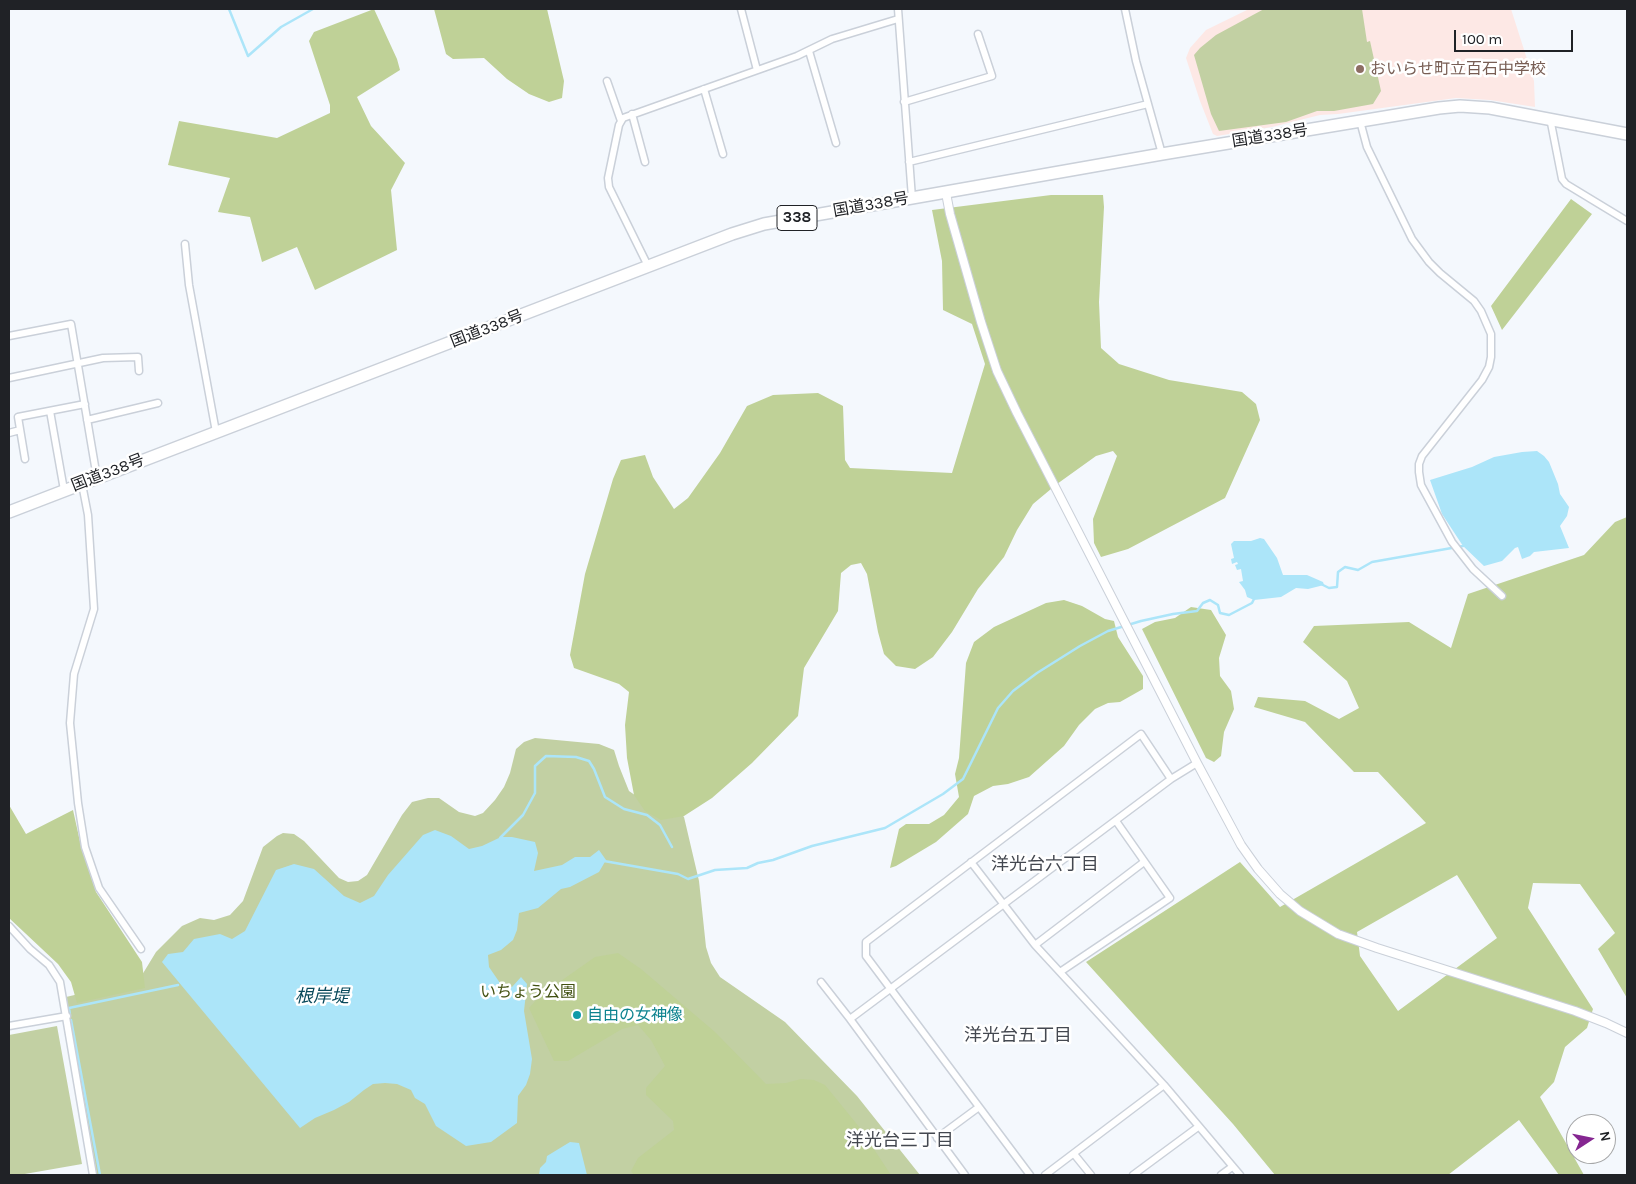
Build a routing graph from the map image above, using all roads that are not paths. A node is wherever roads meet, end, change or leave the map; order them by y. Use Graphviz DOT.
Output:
graph roads {
  1 [pos="741,9"];
  2 [pos="898,9"];
  3 [pos="1124,9"];
  4 [pos="898,18"];
  5 [pos="978,34"];
  6 [pos="809,51"];
  7 [pos="757,70"];
  8 [pos="607,80"];
  9 [pos="704,89"];
  10 [pos="904,102"];
  11 [pos="1148,104"];
  12 [pos="632,114"];
  13 [pos="1550,118"];
  14 [pos="621,121"];
  15 [pos="1360,122"];
  16 [pos="1627,134"];
  17 [pos="836,143"];
  18 [pos="723,154"];
  19 [pos="1162,154"];
  20 [pos="645,162"];
  21 [pos="909,162"];
  22 [pos="946,192"];
  23 [pos="912,198"];
  24 [pos="1627,221"];
  25 [pos="185,244"];
  26 [pos="648,266"];
  27 [pos="9,336"];
  28 [pos="78,362"];
  29 [pos="140,372"];
  30 [pos="9,378"];
  31 [pos="158,402"];
  32 [pos="85,404"];
  33 [pos="50,410"];
  34 [pos="87,420"];
  35 [pos="20,430"];
  36 [pos="216,432"];
  37 [pos="9,433"];
  38 [pos="25,459"];
  39 [pos="97,478"];
  40 [pos="82,484"];
  41 [pos="64,490"];
  42 [pos="9,512"];
  43 [pos="1502,596"];
  44 [pos="1197,763"];
  45 [pos="1171,779"];
  46 [pos="1116,821"];
  47 [pos="971,862"];
  48 [pos="1144,862"];
  49 [pos="1003,904"];
  50 [pos="9,926"];
  51 [pos="1035,945"];
  52 [pos="141,948"];
  53 [pos="1060,972"];
  54 [pos="821,982"];
  55 [pos="891,988"];
  56 [pos="67,1016"];
  57 [pos="850,1019"];
  58 [pos="9,1026"];
  59 [pos="1627,1033"];
  60 [pos="1164,1085"];
  61 [pos="979,1107"];
  62 [pos="1198,1127"];
  63 [pos="938,1138"];
  64 [pos="1074,1154"];
  65 [pos="1232,1167"];
  66 [pos="93,1175"];
  67 [pos="965,1175"];
  68 [pos="1030,1175"];
  69 [pos="1045,1175"];
  70 [pos="1091,1175"];
  71 [pos="1133,1175"];
  72 [pos="1221,1175"];
  73 [pos="1240,1175"];
  1 -- 7 [label="street"];
  2 -- 4 [label="street"];
  3 -- 11 [label="street"];
  4 -- 6 [label="street"];
  4 -- 10 [label="street"];
  5 -- 10 [label="street"];
  6 -- 7 [label="street"];
  6 -- 17 [label="street"];
  7 -- 9 [label="street"];
  8 -- 14 [label="street"];
  9 -- 12 [label="street"];
  9 -- 18 [label="street"];
  10 -- 21 [label="street"];
  11 -- 19 [label="street"];
  11 -- 21 [label="street"];
  12 -- 14 [label="street"];
  12 -- 20 [label="street"];
  13 -- 15 [label="highway, 国道338号 / 338"];
  13 -- 16 [label="highway, 国道338号 / 338"];
  13 -- 24 [label="street"];
  14 -- 26 [label="street"];
  15 -- 19 [label="highway, 国道338号 / 338"];
  15 -- 43 [label="street"];
  19 -- 22 [label="highway, 国道338号 / 338"];
  21 -- 23 [label="street"];
  22 -- 23 [label="highway, 国道338号 / 338"];
  22 -- 44 [label="street"];
  23 -- 26 [label="highway, 国道338号 / 338"];
  25 -- 36 [label="street"];
  26 -- 36 [label="highway, 国道338号 / 338"];
  27 -- 28 [label="street"];
  28 -- 29 [label="street"];
  28 -- 30 [label="street"];
  28 -- 32 [label="street"];
  31 -- 34 [label="street"];
  32 -- 33 [label="street"];
  32 -- 34 [label="street"];
  33 -- 35 [label="street"];
  33 -- 41 [label="street"];
  34 -- 39 [label="street"];
  35 -- 37 [label="street"];
  35 -- 38 [label="street"];
  36 -- 39 [label="highway, 国道338号 / 338"];
  39 -- 40 [label="highway, 国道338号 / 338"];
  40 -- 41 [label="highway, 国道338号 / 338"];
  40 -- 52 [label="street"];
  41 -- 42 [label="highway, 国道338号 / 338"];
  44 -- 45 [label="street"];
  44 -- 59 [label="street"];
  45 -- 46 [label="street"];
  45 -- 47 [label="street"];
  46 -- 48 [label="street"];
  46 -- 49 [label="street"];
  47 -- 49 [label="street"];
  47 -- 55 [label="street"];
  48 -- 51 [label="street"];
  48 -- 53 [label="street"];
  49 -- 51 [label="street"];
  49 -- 55 [label="street"];
  50 -- 56 [label="street"];
  51 -- 53 [label="street"];
  53 -- 60 [label="street"];
  54 -- 57 [label="street"];
  55 -- 57 [label="street"];
  55 -- 61 [label="street"];
  56 -- 58 [label="street"];
  56 -- 66 [label="street"];
  57 -- 63 [label="street"];
  60 -- 62 [label="street"];
  60 -- 64 [label="street"];
  61 -- 63 [label="street"];
  61 -- 68 [label="street"];
  62 -- 65 [label="street"];
  62 -- 71 [label="street"];
  63 -- 67 [label="street"];
  64 -- 69 [label="street"];
  64 -- 70 [label="street"];
  65 -- 72 [label="street"];
  65 -- 73 [label="street"];
}
